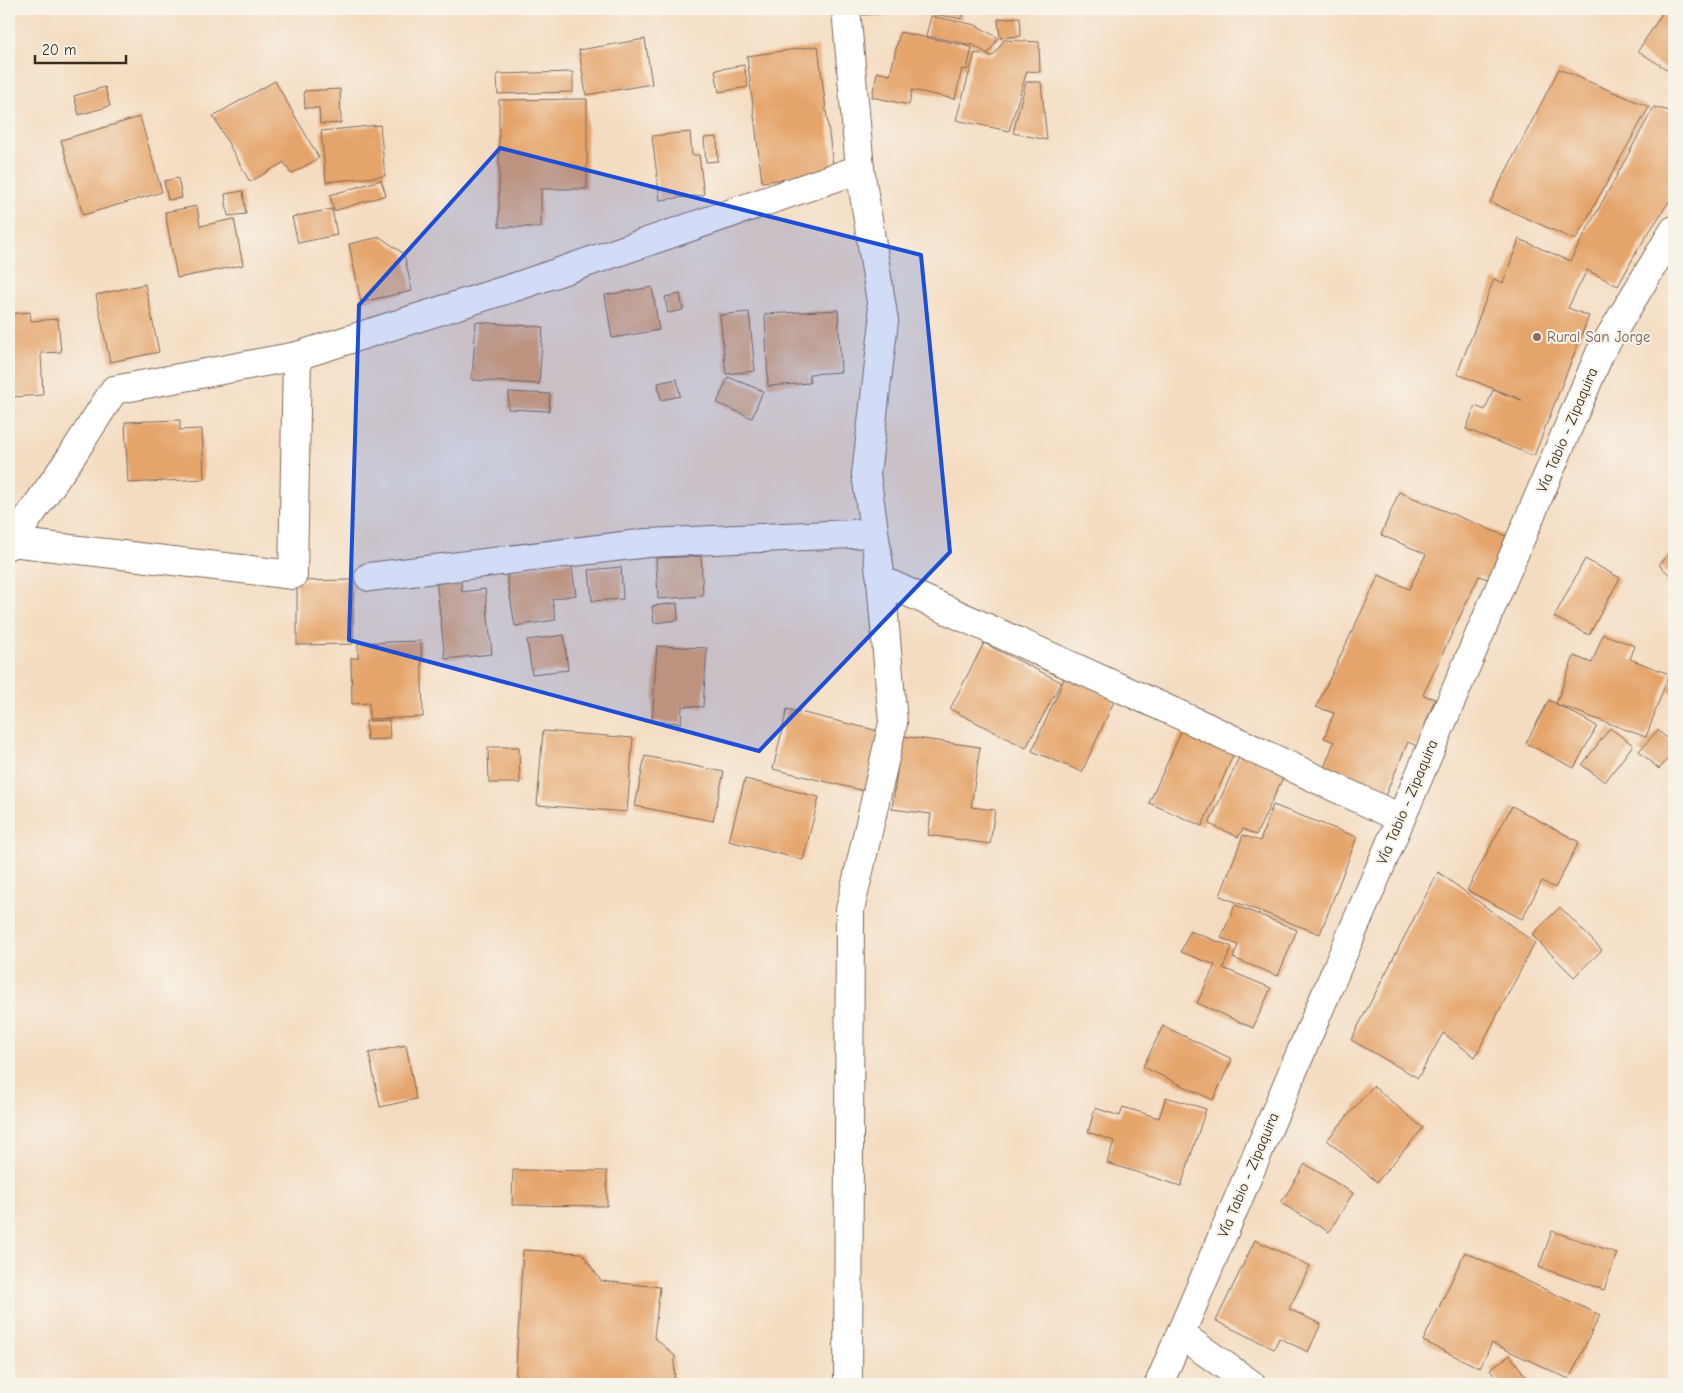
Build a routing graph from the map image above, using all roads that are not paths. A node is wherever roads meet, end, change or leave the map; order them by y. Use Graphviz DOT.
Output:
graph roads {
  1 [pos="846,9"];
  2 [pos="860,169"];
  3 [pos="1674,230"];
  4 [pos="297,356"];
  5 [pos="874,533"];
  6 [pos="10,543"];
  7 [pos="369,577"];
  8 [pos="881,580"];
  9 [pos="1400,818"];
  10 [pos="1180,1334"];
  11 [pos="848,1384"];
  12 [pos="1159,1384"];
  13 [pos="1251,1384"];
  1 -- 2 [label="street"];
  2 -- 4 [label="street"];
  2 -- 5 [label="street"];
  3 -- 9 [label="street, Vía Tabio - Zipaquira"];
  4 -- 6 [label="street"];
  4 -- 6 [label="street"];
  5 -- 7 [label="street"];
  5 -- 8 [label="street"];
  8 -- 9 [label="street"];
  8 -- 11 [label="street"];
  9 -- 10 [label="street, Vía Tabio - Zipaquira"];
  10 -- 12 [label="street, Vía Tabio - Zipaquira"];
  10 -- 13 [label="street"];
}
